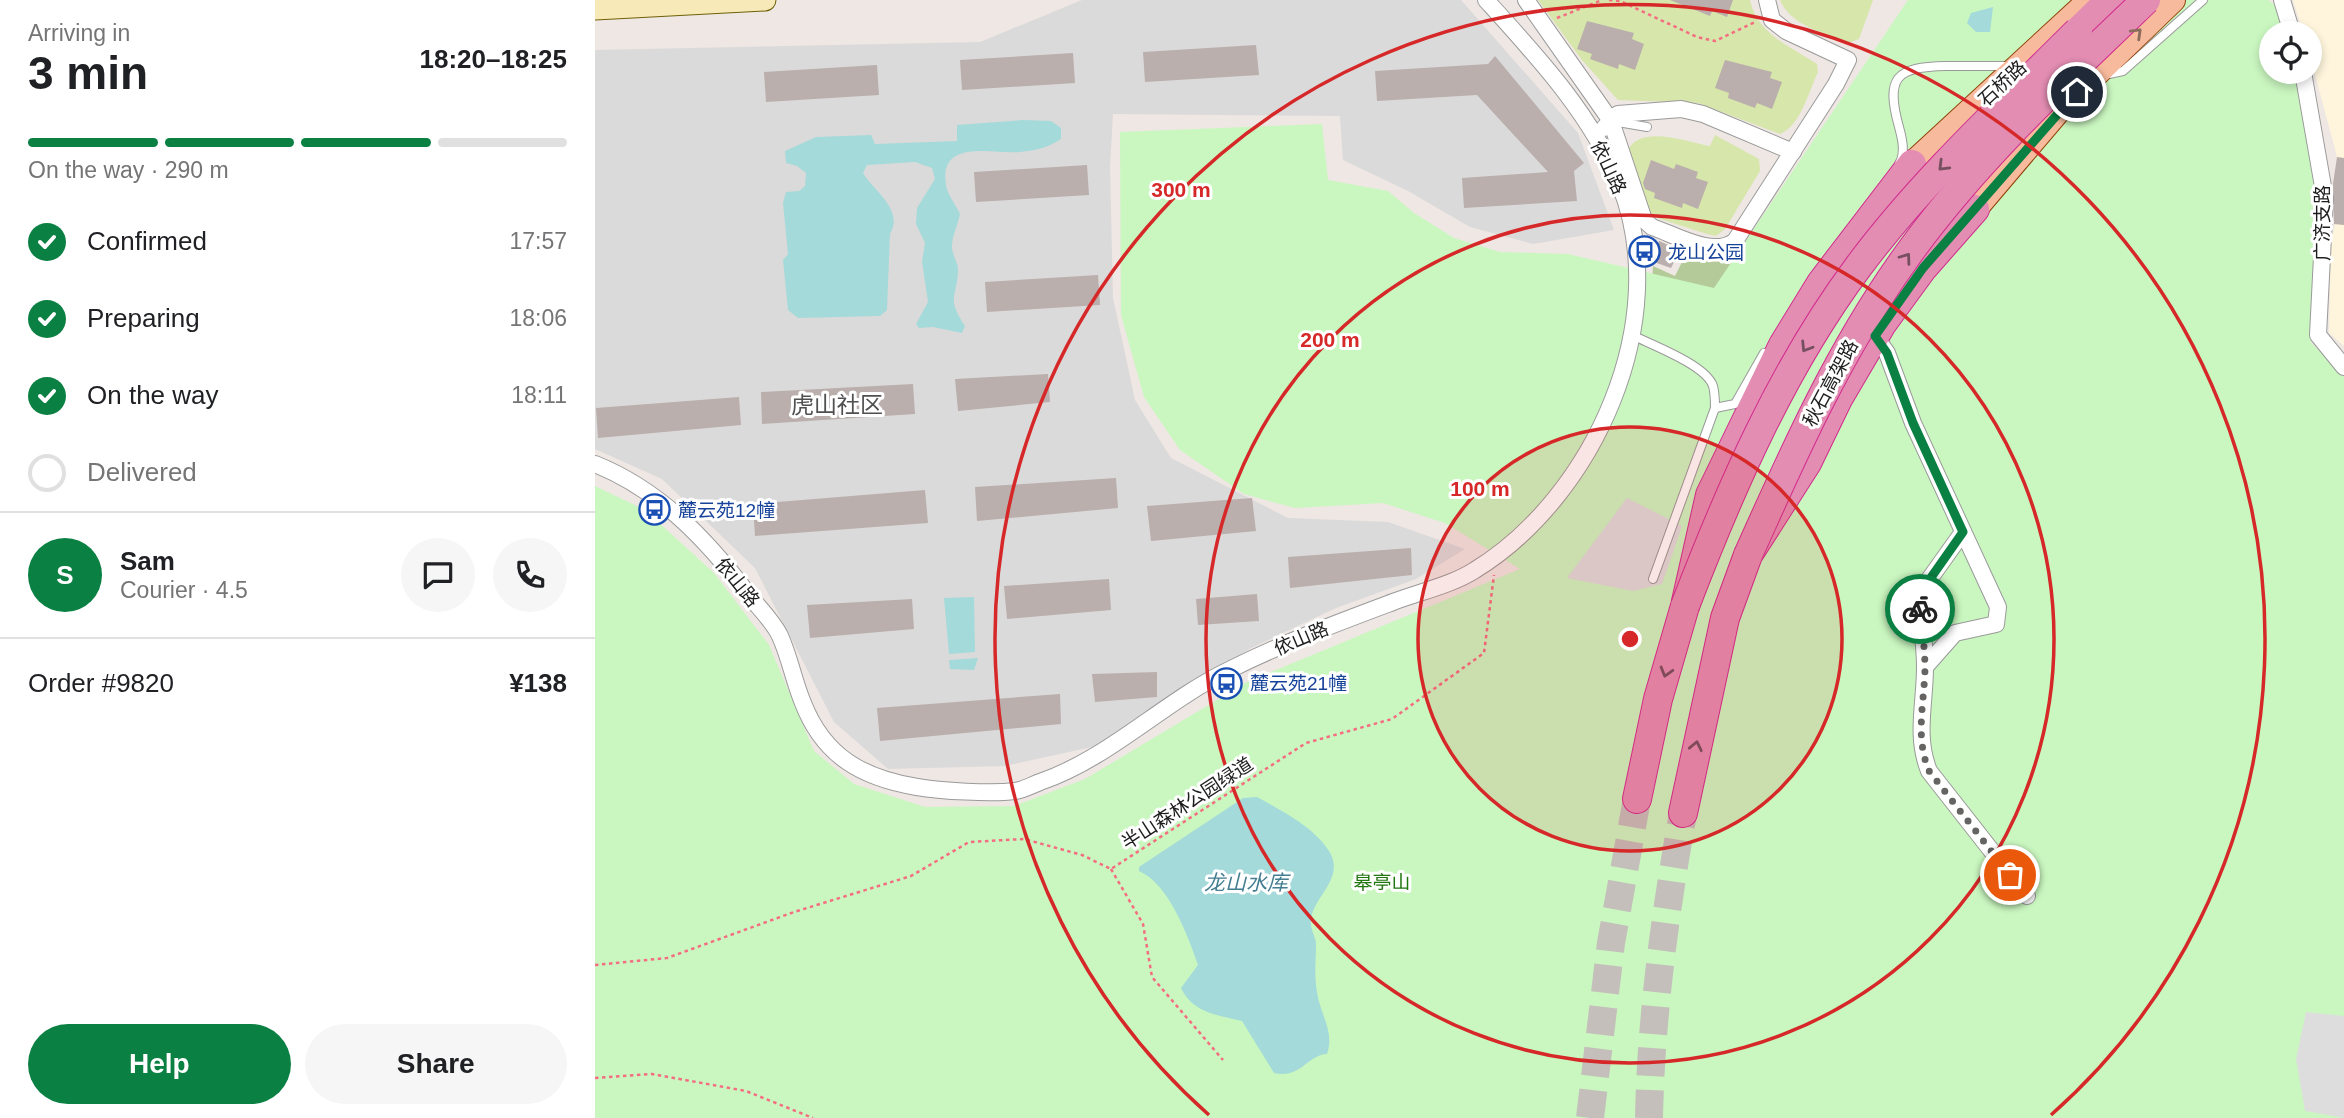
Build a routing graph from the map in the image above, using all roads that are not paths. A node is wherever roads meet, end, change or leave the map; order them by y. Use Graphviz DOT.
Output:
graph roads {
  1 [pos="765,0"];
  2 [pos="1486,0"];
  3 [pos="1527,0"];
  4 [pos="2090,0"];
  5 [pos="2110,0"];
  6 [pos="2146,0"];
  7 [pos="2173,0"];
  8 [pos="2203,0"];
  9 [pos="2282,0"];
  10 [pos="1768,6"];
  11 [pos="595,9"];
  12 [pos="2288,21"];
  13 [pos="2005,65"];
  14 [pos="2109,74"];
  15 [pos="2305,84"];
  16 [pos="1611,121"];
  17 [pos="1647,127"];
  18 [pos="1598,139"];
  19 [pos="1793,152"];
  20 [pos="1912,164"];
  21 [pos="1877,193"];
  22 [pos="1975,209"];
  23 [pos="1632,335"];
  24 [pos="1875,336"];
  25 [pos="1771,343"];
  26 [pos="2344,367"];
  27 [pos="1715,408"];
  28 [pos="595,464"];
  29 [pos="1963,532"];
  30 [pos="1748,555"];
  31 [pos="1653,579"];
  32 [pos="1685,606"];
  33 [pos="1925,667"];
  34 [pos="1637,799"];
  35 [pos="1683,813"];
  36 [pos="2027,895"];
  1 -- 11 [label="main road"];
  2 -- 18 [label="street, 依山路"];
  3 -- 16 [label="street"];
  4 -- 20 [label="main road, 石桥路"];
  5 -- 32 [label="highway, 秋石高架路, one-way, bridge"];
  30 -- 6 [label="highway, 秋石高架路, one-way, bridge"];
  22 -- 7 [label="main road, one-way"];
  8 -- 14 [label="lane"];
  9 -- 12 [label="street"];
  10 -- 19 [label="street"];
  13 -- 21 [label="lane"];
  15 -- 26 [label="street, 广济支路"];
  16 -- 17 [label="lane"];
  16 -- 18 [label="street"];
  16 -- 19 [label="street"];
  16 -- 19 [label="street"];
  18 -- 23 [label="street, 依山路"];
  20 -- 32 [label="highway, bridge"];
  22 -- 24 [label="highway"];
  23 -- 27 [label="lane"];
  23 -- 28 [label="street, 依山路"];
  24 -- 29 [label="street"];
  24 -- 30 [label="highway, bridge"];
  25 -- 27 [label="lane"];
  27 -- 31 [label="lane"];
  29 -- 33 [label="street"];
  29 -- 33 [label="street"];
  35 -- 30 [label="highway, 秋石高架路, one-way"];
  32 -- 34 [label="highway, 秋石高架路, one-way"];
  33 -- 36 [label="street"];
}
